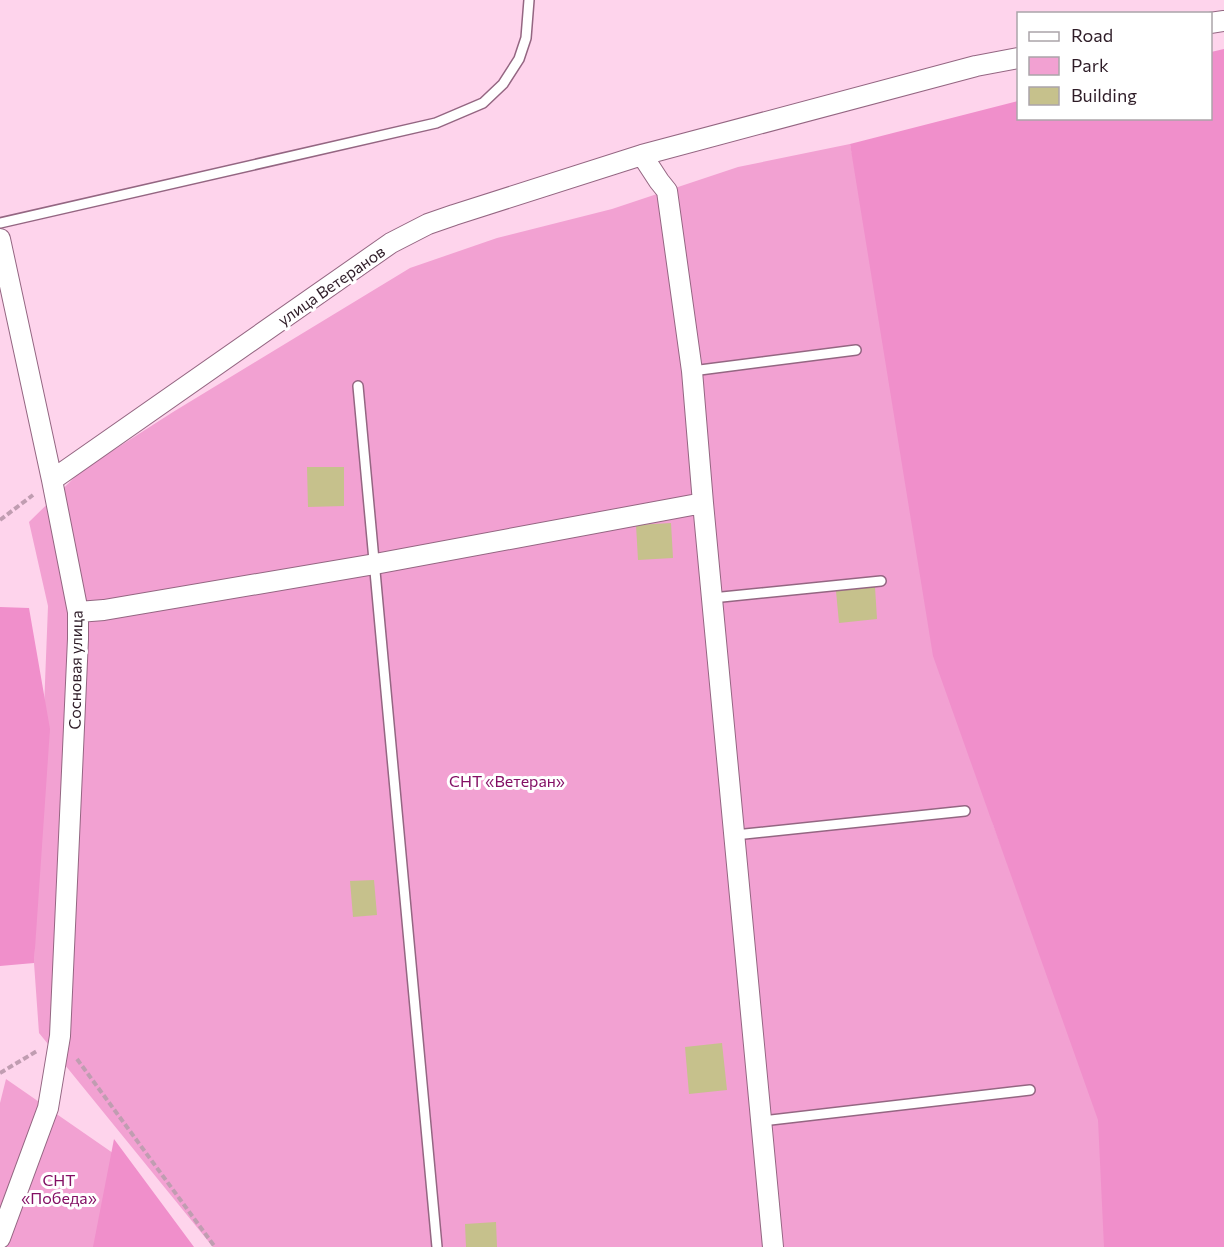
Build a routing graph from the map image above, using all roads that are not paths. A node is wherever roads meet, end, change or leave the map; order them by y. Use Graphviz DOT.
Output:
graph roads {
  1 [pos="529,0"];
  2 [pos="1017,58"];
  3 [pos="642,154"];
  4 [pos="0,223"];
  5 [pos="0,239"];
  6 [pos="856,350"];
  7 [pos="692,371"];
  8 [pos="358,386"];
  9 [pos="52,480"];
  10 [pos="703,503"];
  11 [pos="375,564"];
  12 [pos="881,581"];
  13 [pos="712,598"];
  14 [pos="78,612"];
  15 [pos="964,811"];
  16 [pos="735,835"];
  17 [pos="1030,1090"];
  18 [pos="762,1121"];
  19 [pos="0,1238"];
  20 [pos="437,1247"];
  21 [pos="774,1247"];
  1 -- 4 [label="lane"];
  2 -- 3 [label="street, улица Ветеранов"];
  3 -- 7 [label="street"];
  3 -- 9 [label="street, улица Ветеранов"];
  5 -- 9 [label="street, Сосновая улица"];
  6 -- 7 [label="lane"];
  7 -- 10 [label="street"];
  8 -- 11 [label="lane"];
  9 -- 14 [label="street, Сосновая улица"];
  10 -- 11 [label="street"];
  10 -- 13 [label="street"];
  11 -- 14 [label="street"];
  11 -- 20 [label="lane"];
  12 -- 13 [label="lane"];
  13 -- 16 [label="street"];
  14 -- 19 [label="street, Сосновая улица"];
  15 -- 16 [label="lane"];
  16 -- 18 [label="street"];
  17 -- 18 [label="lane"];
  18 -- 21 [label="street"];
}
